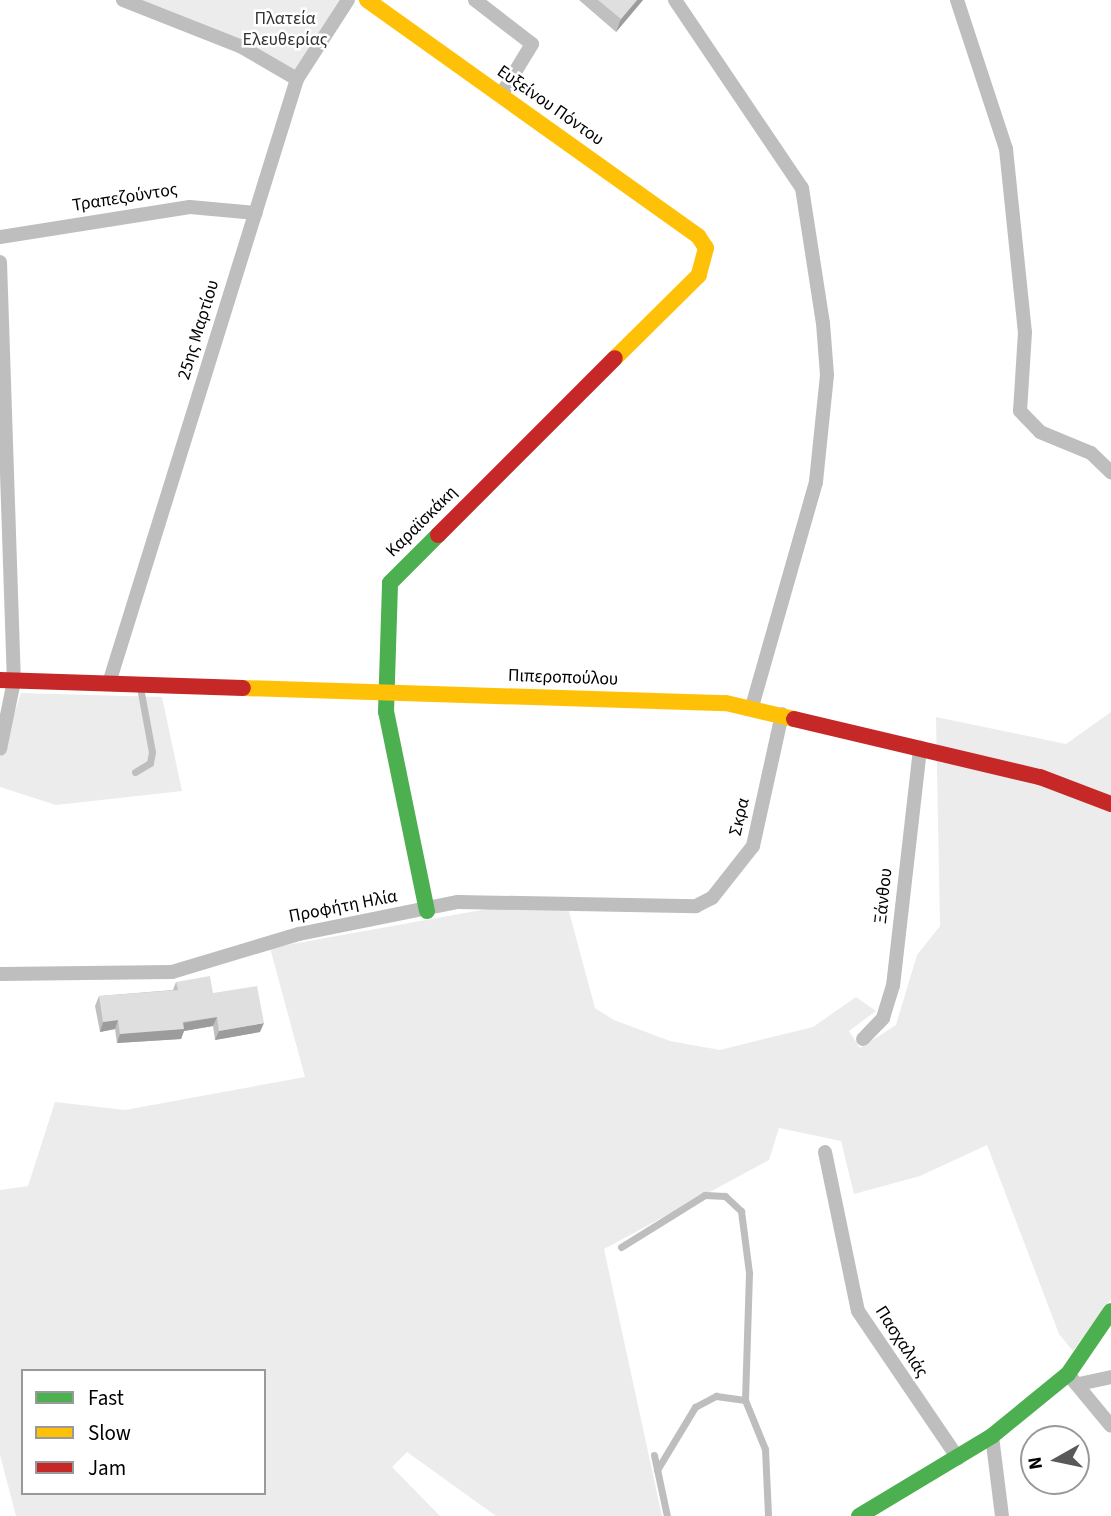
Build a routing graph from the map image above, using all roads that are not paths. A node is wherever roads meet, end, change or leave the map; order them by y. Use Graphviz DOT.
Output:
graph roads {
  1 [pos="123,0"];
  2 [pos="348,0"];
  3 [pos="367,0"];
  4 [pos="475,0"];
  5 [pos="675,0"];
  6 [pos="957,0"];
  7 [pos="297,79"];
  8 [pos="501,95"];
  9 [pos="256,213"];
  10 [pos="0,237"];
  11 [pos="706,248"];
  12 [pos="0,262"];
  13 [pos="1111,472"];
  14 [pos="7,681"];
  15 [pos="109,683"];
  16 [pos="139,683"];
  17 [pos="384,691"];
  18 [pos="752,706"];
  19 [pos="782,714"];
  20 [pos="920,748"];
  21 [pos="0,749"];
  22 [pos="135,772"];
  23 [pos="1111,804"];
  24 [pos="696,906"];
  25 [pos="427,911"];
  26 [pos="0,974"];
  27 [pos="863,1039"];
  28 [pos="825,1152"];
  29 [pos="621,1248"];
  30 [pos="1111,1311"];
  31 [pos="1111,1377"];
  32 [pos="1073,1379"];
  33 [pos="745,1401"];
  34 [pos="1111,1426"];
  35 [pos="992,1436"];
  36 [pos="654,1455"];
  37 [pos="958,1458"];
  38 [pos="657,1469"];
  39 [pos="667,1516"];
  40 [pos="768,1516"];
  41 [pos="859,1516"];
  42 [pos="1002,1516"];
  1 -- 7 [label="street"];
  2 -- 7 [label="street, 25ης Μαρτίου"];
  3 -- 8 [label="street, Ευξείνου Πόντου"];
  4 -- 8 [label="street"];
  5 -- 18 [label="street"];
  6 -- 13 [label="street"];
  7 -- 9 [label="street, 25ης Μαρτίου"];
  8 -- 11 [label="street, Ευξείνου Πόντου"];
  9 -- 10 [label="street, Τραπεζούντος"];
  9 -- 15 [label="street, 25ης Μαρτίου"];
  11 -- 17 [label="street, Καραϊσκάκη"];
  12 -- 14 [label="street"];
  14 -- 15 [label="street, Πιπεροπούλου"];
  14 -- 21 [label="street"];
  15 -- 16 [label="street, Πιπεροπούλου"];
  16 -- 17 [label="street, Πιπεροπούλου"];
  16 -- 22 [label="lane"];
  17 -- 18 [label="street, Πιπεροπούλου"];
  17 -- 25 [label="street, Καραϊσκάκη"];
  18 -- 19 [label="street, Πιπεροπούλου"];
  19 -- 20 [label="street, Πιπεροπούλου"];
  19 -- 24 [label="street, Σκρα"];
  20 -- 23 [label="street, Πιπεροπούλου"];
  20 -- 27 [label="street, Ξάνθου"];
  24 -- 25 [label="street, Προφήτη Ηλία"];
  25 -- 26 [label="street, Προφήτη Ηλία"];
  28 -- 37 [label="street, Πασχαλιάς"];
  29 -- 33 [label="lane"];
  30 -- 32 [label="street"];
  31 -- 32 [label="street"];
  32 -- 34 [label="street"];
  32 -- 35 [label="street"];
  33 -- 38 [label="lane"];
  33 -- 40 [label="lane"];
  35 -- 37 [label="street"];
  35 -- 42 [label="street"];
  36 -- 38 [label="lane"];
  37 -- 41 [label="street"];
  38 -- 39 [label="lane"];
}
